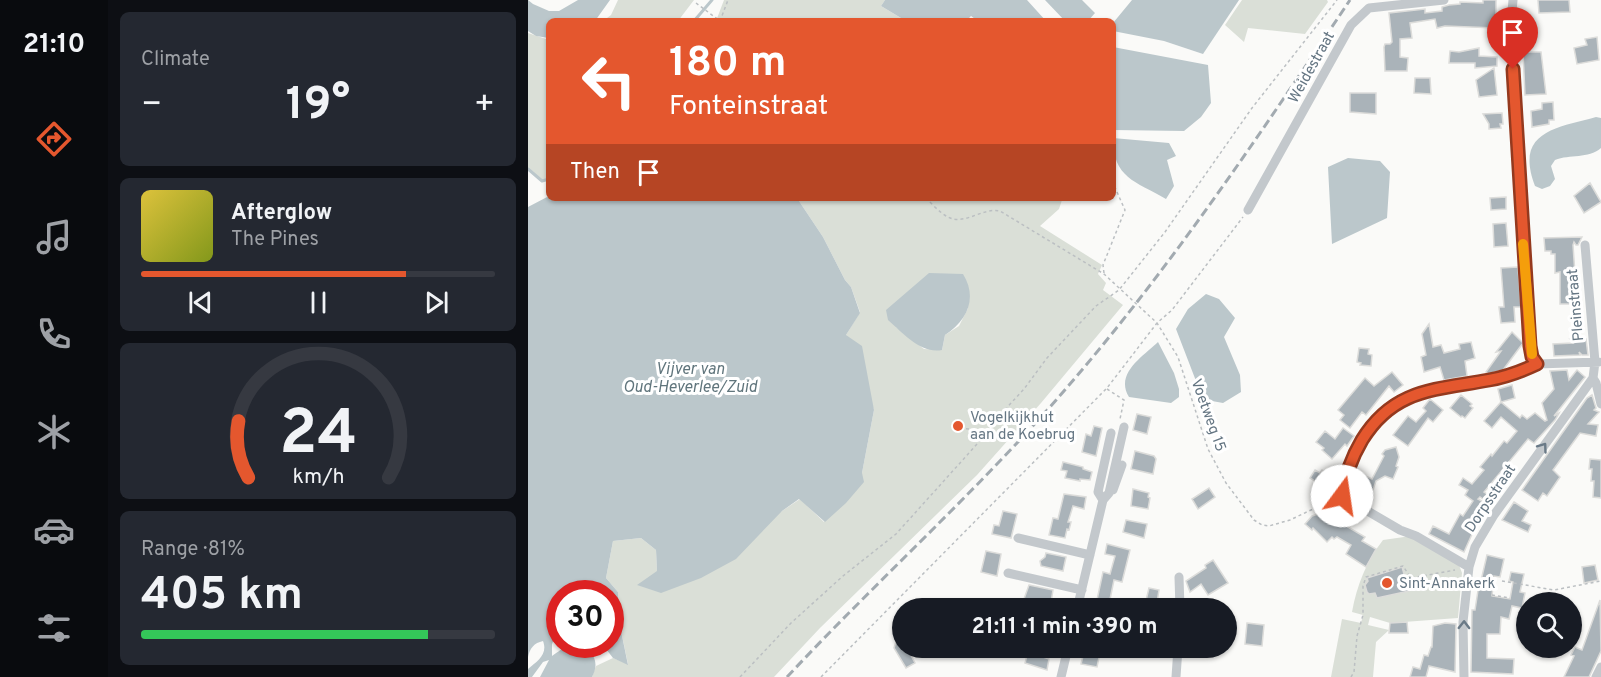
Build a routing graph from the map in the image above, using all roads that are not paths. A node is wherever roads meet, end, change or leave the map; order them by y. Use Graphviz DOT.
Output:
graph roads {
  1 [pos="1444,0"];
  2 [pos="1513,0"];
  3 [pos="1248,210"];
  4 [pos="1585,245"];
  5 [pos="1598,362"];
  6 [pos="1537,364"];
  7 [pos="1593,378"];
  8 [pos="1601,404"];
  9 [pos="1124,427"];
  10 [pos="1111,433"];
  11 [pos="1122,465"];
  12 [pos="1106,496"];
  13 [pos="1018,538"];
  14 [pos="1090,555"];
  15 [pos="1469,570"];
  16 [pos="1008,573"];
  17 [pos="1179,577"];
  18 [pos="1082,590"];
  19 [pos="1080,598"];
  20 [pos="1180,598"];
  21 [pos="1066,658"];
  22 [pos="1177,658"];
  23 [pos="1601,667"];
  24 [pos="1061,677"];
  25 [pos="1176,677"];
  26 [pos="1464,677"];
  27 [pos="1596,677"];
  1 -- 3 [label="street, Weidestraat"];
  2 -- 6 [label="street"];
  4 -- 5 [label="street, Pleinstraat"];
  5 -- 6 [label="street"];
  5 -- 7 [label="street, Dorpsstraat"];
  6 -- 15 [label="street"];
  7 -- 8 [label="street"];
  15 -- 7 [label="street, Dorpsstraat, one-way"];
  9 -- 12 [label="street"];
  10 -- 12 [label="street"];
  11 -- 12 [label="street"];
  12 -- 14 [label="street"];
  13 -- 14 [label="street"];
  14 -- 18 [label="street"];
  26 -- 15 [label="street, Dorpsstraat, one-way"];
  16 -- 18 [label="street"];
  17 -- 20 [label="street"];
  18 -- 19 [label="street"];
  21 -- 24 [label="street"];
  22 -- 25 [label="street"];
  23 -- 27 [label="street"];
}
